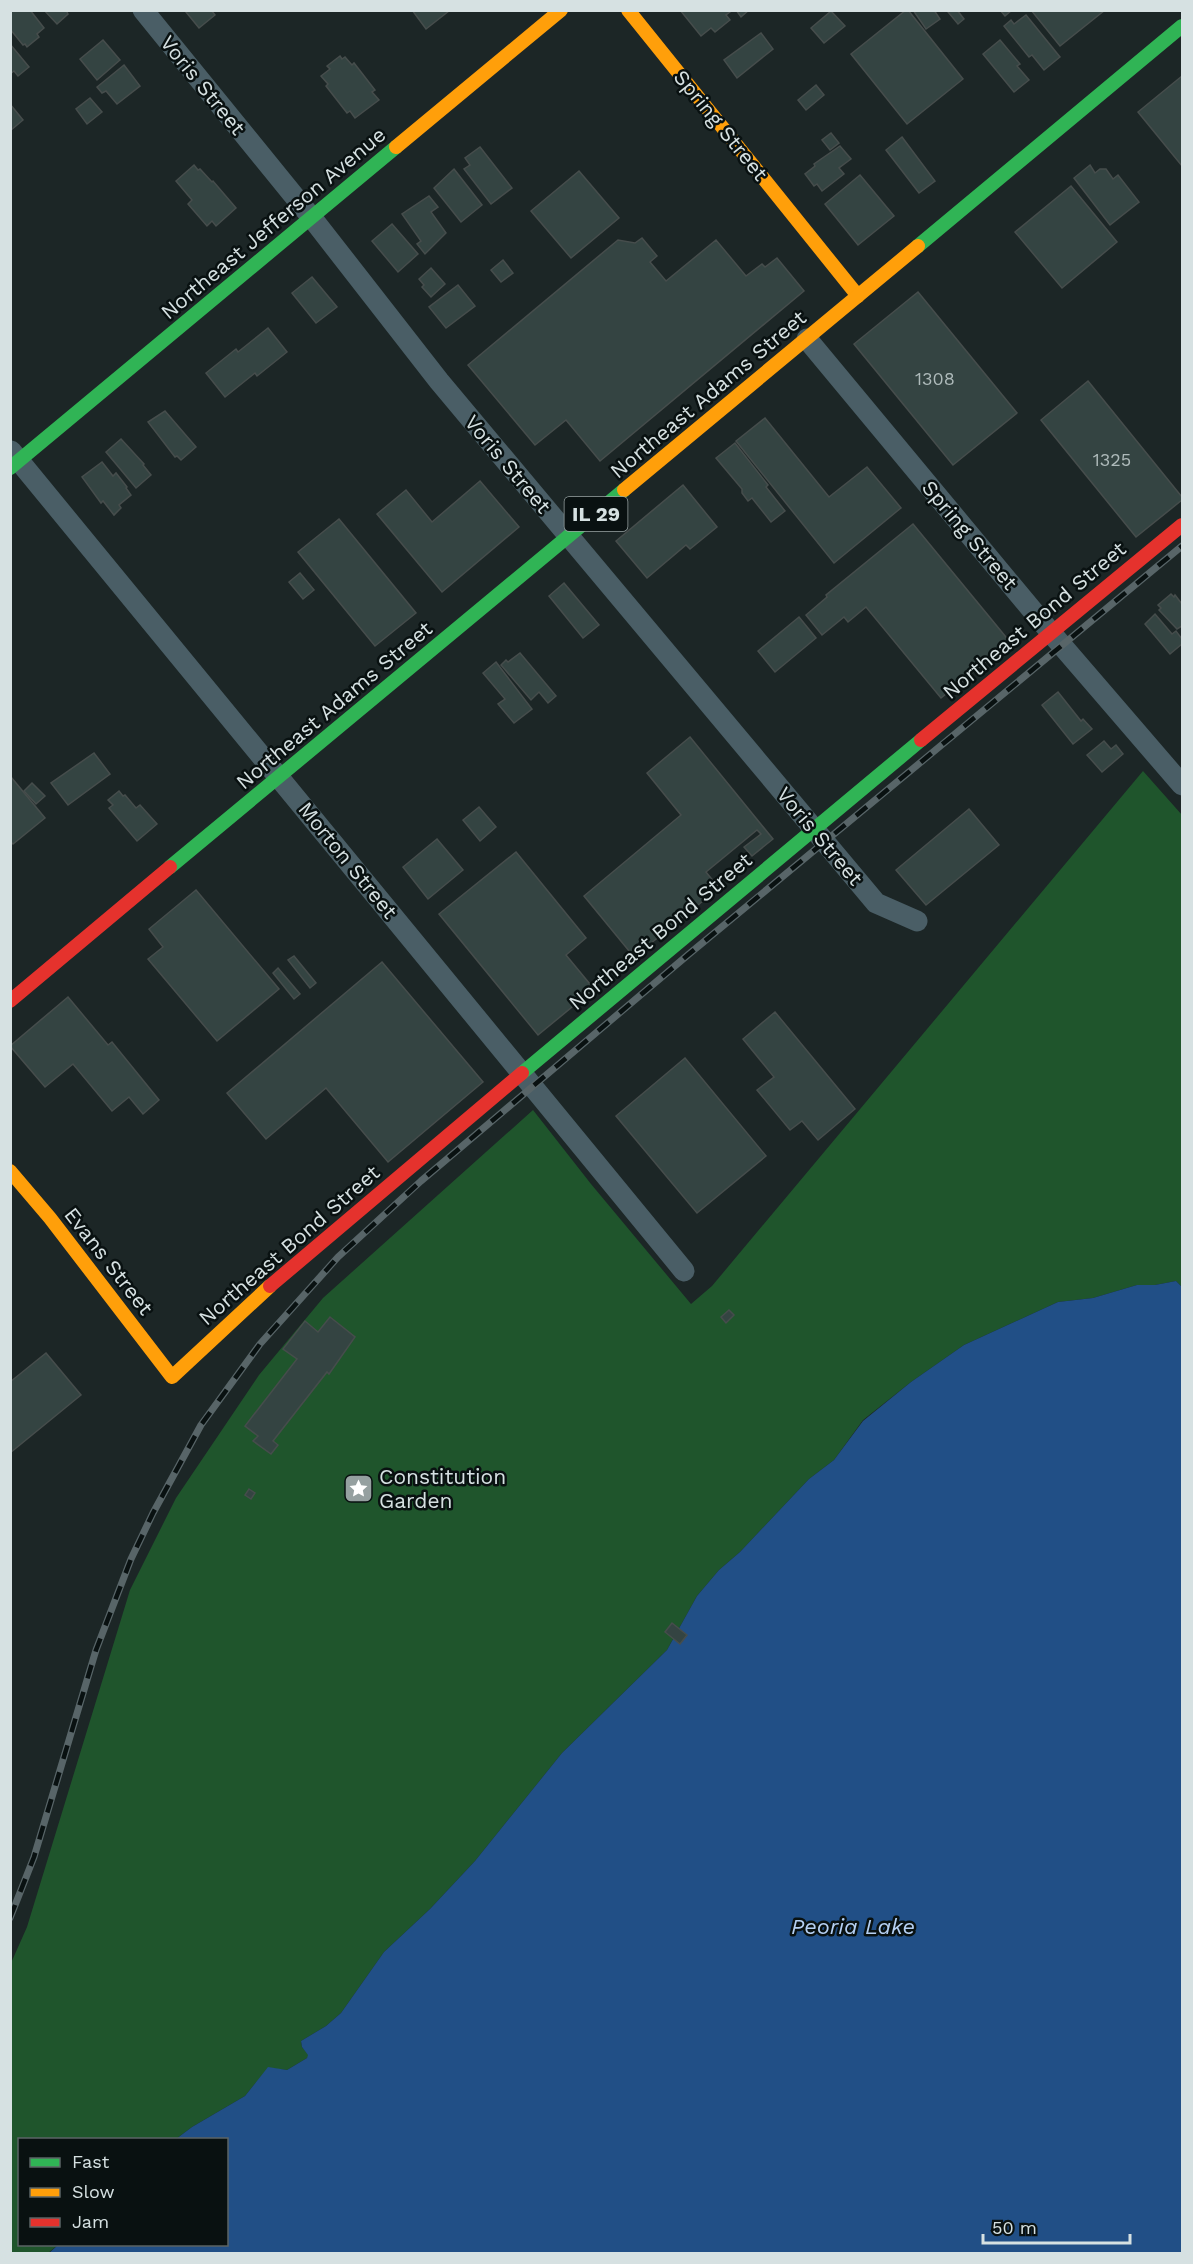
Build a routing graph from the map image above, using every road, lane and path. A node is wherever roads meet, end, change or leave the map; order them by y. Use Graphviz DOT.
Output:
graph roads {
  1 [pos="143,10"];
  2 [pos="561,10"];
  3 [pos="628,10"];
  4 [pos="1182,26"];
  5 [pos="312,218"];
  6 [pos="858,296"];
  7 [pos="807,339"];
  8 [pos="13,460"];
  9 [pos="1182,525"];
  10 [pos="568,537"];
  11 [pos="1052,634"];
  12 [pos="280,777"];
  13 [pos="1182,785"];
  14 [pos="814,828"];
  15 [pos="917,921"];
  16 [pos="10,1001"];
  17 [pos="523,1073"];
  18 [pos="10,1171"];
  19 [pos="684,1271"];
  20 [pos="172,1377"];
  1 -- 5 [label="street, Voris Street"];
  2 -- 5 [label="main road, Northeast Jefferson Avenue"];
  3 -- 6 [label="main road, Spring Street"];
  4 -- 6 [label="main road, Northeast Adams Street / IL 29"];
  5 -- 8 [label="main road, Northeast Jefferson Avenue"];
  5 -- 10 [label="street, Voris Street"];
  6 -- 7 [label="main road, Northeast Adams Street / IL 29"];
  7 -- 10 [label="main road, Northeast Adams Street / IL 29"];
  7 -- 11 [label="street, Spring Street"];
  8 -- 12 [label="street, Morton Street"];
  9 -- 11 [label="main road, Northeast Bond Street"];
  10 -- 12 [label="main road, Northeast Adams Street / IL 29"];
  10 -- 14 [label="street, Voris Street"];
  11 -- 13 [label="street, Spring Street"];
  11 -- 14 [label="main road, Northeast Bond Street"];
  12 -- 16 [label="main road, Northeast Adams Street / IL 29"];
  12 -- 17 [label="street, Morton Street"];
  14 -- 15 [label="street, Voris Street"];
  14 -- 17 [label="main road, Northeast Bond Street"];
  17 -- 19 [label="street, Morton Street"];
  17 -- 20 [label="main road, Northeast Bond Street"];
  18 -- 20 [label="main road, Evans Street"];
}
